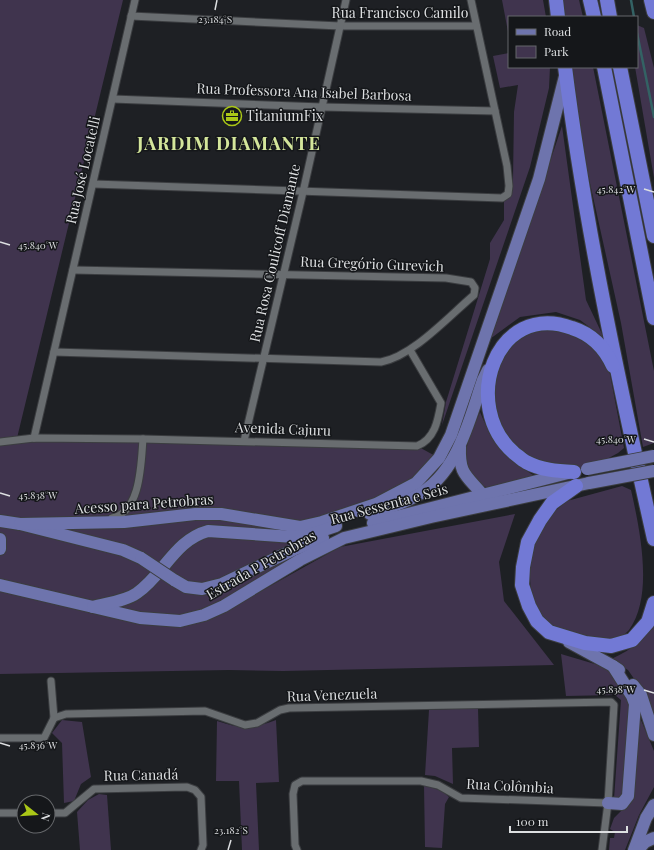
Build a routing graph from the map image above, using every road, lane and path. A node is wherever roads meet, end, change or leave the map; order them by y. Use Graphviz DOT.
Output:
graph roads {
  1 [pos="135,0"];
  2 [pos="346,0"];
  3 [pos="471,0"];
  4 [pos="556,0"];
  5 [pos="590,0"];
  6 [pos="607,0"];
  7 [pos="615,0"];
  8 [pos="651,0"];
  9 [pos="654,12"];
  10 [pos="131,16"];
  11 [pos="558,16"];
  12 [pos="594,16"];
  13 [pos="610,16"];
  14 [pos="617,16"];
  15 [pos="340,26"];
  16 [pos="476,26"];
  17 [pos="604,68"];
  18 [pos="620,68"];
  19 [pos="624,68"];
  20 [pos="565,70"];
  21 [pos="113,99"];
  22 [pos="322,107"];
  23 [pos="495,111"];
  24 [pos="631,122"];
  25 [pos="93,184"];
  26 [pos="303,192"];
  27 [pos="654,236"];
  28 [pos="73,270"];
  29 [pos="284,274"];
  30 [pos="654,318"];
  31 [pos="410,350"];
  32 [pos="54,352"];
  33 [pos="264,359"];
  34 [pos="494,360"];
  35 [pos="620,383"];
  36 [pos="34,438"];
  37 [pos="143,439"];
  38 [pos="244,441"];
  39 [pos="0,442"];
  40 [pos="460,445"];
  41 [pos="654,456"];
  42 [pos="580,471"];
  43 [pos="654,471"];
  44 [pos="582,484"];
  45 [pos="482,494"];
  46 [pos="0,521"];
  47 [pos="92,523"];
  48 [pos="20,524"];
  49 [pos="0,539"];
  50 [pos="654,539"];
  51 [pos="0,550"];
  52 [pos="174,580"];
  53 [pos="0,585"];
  54 [pos="654,603"];
  55 [pos="92,607"];
  56 [pos="549,632"];
  57 [pos="614,666"];
  58 [pos="51,681"];
  59 [pos="54,718"];
  60 [pos="654,735"];
  61 [pos="0,738"];
  62 [pos="608,803"];
  63 [pos="654,805"];
  64 [pos="0,813"];
  65 [pos="16,813"];
  66 [pos="56,813"];
  67 [pos="654,838"];
  68 [pos="201,850"];
  69 [pos="297,850"];
  70 [pos="602,850"];
  71 [pos="634,850"];
  72 [pos="638,850"];
  1 -- 10 [label="street, Rua José Locatelli"];
  2 -- 15 [label="street, Rua Rosa Coulicoff Diamante"];
  3 -- 16 [label="street"];
  4 -- 11 [label="highway"];
  5 -- 12 [label="highway"];
  6 -- 13 [label="highway"];
  7 -- 14 [label="highway"];
  8 -- 9 [label="highway"];
  10 -- 15 [label="street, Rua Francisco Camilo"];
  10 -- 21 [label="street, Rua José Locatelli"];
  15 -- 16 [label="street, Rua Francisco Camilo"];
  15 -- 22 [label="street, Rua Rosa Coulicoff Diamante"];
  16 -- 23 [label="street"];
  17 -- 30 [label="highway"];
  18 -- 24 [label="highway"];
  19 -- 24 [label="highway"];
  20 -- 35 [label="highway"];
  20 -- 47 [label="main road, Acesso para Petrobras"];
  21 -- 22 [label="street, Rua Professora Ana Isabel Barbosa"];
  21 -- 25 [label="street, Rua José Locatelli"];
  22 -- 23 [label="street, Rua Professora Ana Isabel Barbosa"];
  22 -- 26 [label="street, Rua Rosa Coulicoff Diamante"];
  23 -- 26 [label="street"];
  24 -- 27 [label="highway"];
  25 -- 26 [label="street"];
  25 -- 28 [label="street, Rua José Locatelli"];
  26 -- 29 [label="street, Rua Rosa Coulicoff Diamante"];
  28 -- 29 [label="street, Rua Gregório Gurevich"];
  28 -- 32 [label="street, Rua José Locatelli"];
  29 -- 31 [label="street, Rua Gregório Gurevich"];
  29 -- 33 [label="street, Rua Rosa Coulicoff Diamante"];
  31 -- 33 [label="street"];
  31 -- 38 [label="street, Avenida Cajuru"];
  32 -- 33 [label="street"];
  32 -- 36 [label="street, Rua José Locatelli"];
  33 -- 38 [label="street, Rua Rosa Coulicoff Diamante"];
  34 -- 35 [label="highway"];
  34 -- 40 [label="main road, Estrada P Petrobras"];
  34 -- 42 [label="highway"];
  35 -- 50 [label="highway"];
  36 -- 37 [label="street, Avenida Cajuru"];
  36 -- 39 [label="street, Avenida Cajuru"];
  37 -- 38 [label="street, Avenida Cajuru"];
  37 -- 47 [label="street"];
  40 -- 45 [label="main road"];
  40 -- 55 [label="main road, Estrada P Petrobras"];
  41 -- 42 [label="main road, Rua Sessenta e Seis, bridge"];
  42 -- 45 [label="main road, Rua Sessenta e Seis"];
  43 -- 44 [label="main road, Estrada P Petrobras, bridge"];
  44 -- 55 [label="main road, Estrada P Petrobras"];
  44 -- 56 [label="highway"];
  45 -- 52 [label="main road, Rua Sessenta e Seis"];
  46 -- 48 [label="main road, Acesso para Petrobras"];
  47 -- 48 [label="main road, Acesso para Petrobras"];
  48 -- 52 [label="main road, Acesso para Petrobras, bridge"];
  49 -- 51 [label="main road"];
  53 -- 55 [label="main road"];
  54 -- 56 [label="highway"];
  56 -- 57 [label="main road"];
  57 -- 60 [label="main road"];
  57 -- 62 [label="main road"];
  58 -- 59 [label="street"];
  59 -- 61 [label="street"];
  59 -- 62 [label="street, Rua Venezuela"];
  62 -- 69 [label="street, Rua Colômbia"];
  62 -- 70 [label="street"];
  63 -- 71 [label="main road"];
  64 -- 65 [label="street"];
  66 -- 68 [label="street, Rua Canadá"];
  67 -- 72 [label="main road"];
}
